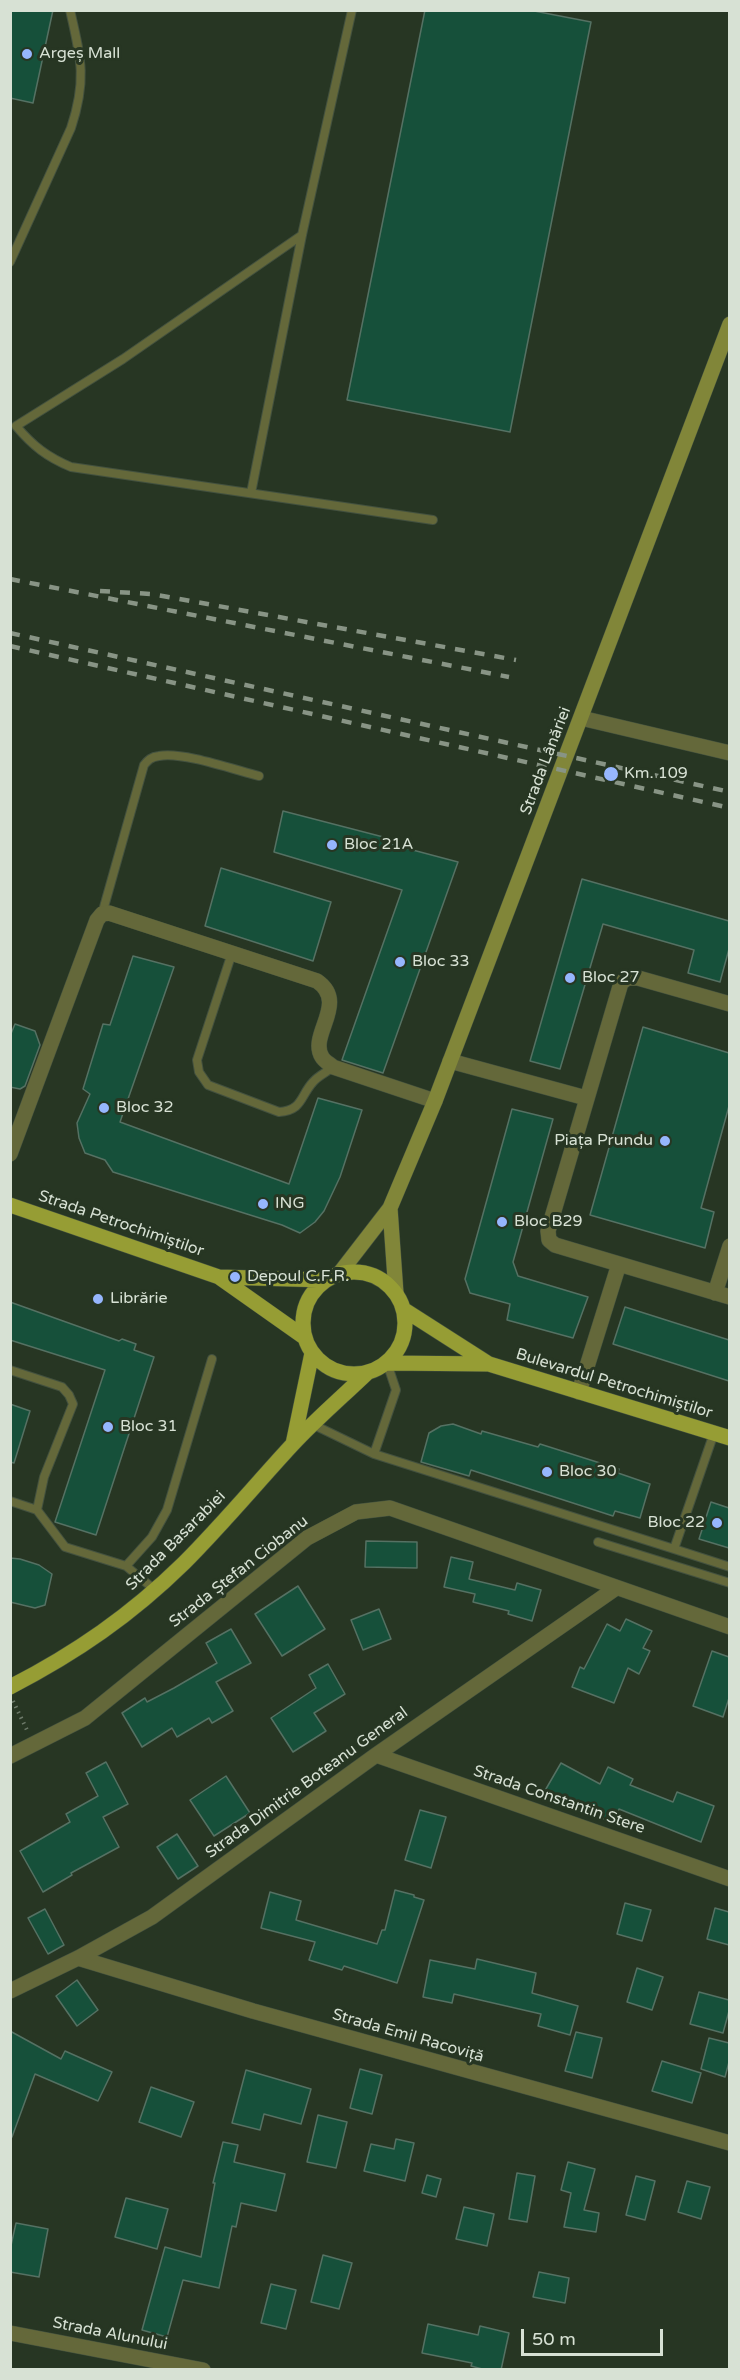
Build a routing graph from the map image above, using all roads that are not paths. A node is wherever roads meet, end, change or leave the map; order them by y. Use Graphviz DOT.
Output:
graph roads {
  1 [pos="70,10"];
  2 [pos="352,10"];
  3 [pos="302,235"];
  4 [pos="10,262"];
  5 [pos="729,324"];
  6 [pos="251,493"];
  7 [pos="433,520"];
  8 [pos="581,718"];
  9 [pos="729,753"];
  10 [pos="259,776"];
  11 [pos="102,914"];
  12 [pos="232,953"];
  13 [pos="729,1004"];
  14 [pos="450,1061"];
  15 [pos="333,1067"];
  16 [pos="586,1098"];
  17 [pos="435,1101"];
  18 [pos="10,1154"];
  19 [pos="10,1204"];
  20 [pos="390,1208"];
  21 [pos="729,1246"];
  22 [pos="619,1264"];
  23 [pos="219,1277"];
  24 [pos="332,1277"];
  25 [pos="396,1293"];
  26 [pos="722,1295"];
  27 [pos="403,1309"];
  28 [pos="304,1337"];
  29 [pos="312,1353"];
  30 [pos="212,1359"];
  31 [pos="387,1363"];
  32 [pos="489,1364"];
  33 [pos="10,1370"];
  34 [pos="367,1373"];
  35 [pos="579,1392"];
  36 [pos="314,1425"];
  37 [pos="714,1433"];
  38 [pos="729,1438"];
  39 [pos="293,1444"];
  40 [pos="374,1454"];
  41 [pos="10,1501"];
  42 [pos="37,1510"];
  43 [pos="598,1542"];
  44 [pos="674,1550"];
  45 [pos="126,1566"];
  46 [pos="729,1567"];
  47 [pos="729,1583"];
  48 [pos="616,1588"];
  49 [pos="155,1590"];
  50 [pos="729,1627"];
  51 [pos="11,1692"];
  52 [pos="376,1755"];
  53 [pos="10,1756"];
  54 [pos="729,1879"];
  55 [pos="78,1958"];
  56 [pos="10,1991"];
  57 [pos="729,2143"];
  58 [pos="14,2334"];
  59 [pos="10,2349"];
  60 [pos="173,2367"];
  61 [pos="203,2370"];
  1 -- 4 [label="lane"];
  2 -- 3 [label="lane"];
  3 -- 6 [label="lane"];
  3 -- 6 [label="lane"];
  5 -- 8 [label="street, Strada Lânăriei"];
  6 -- 7 [label="lane"];
  8 -- 9 [label="street"];
  8 -- 14 [label="street, Strada Lânăriei"];
  10 -- 11 [label="lane"];
  11 -- 12 [label="street"];
  11 -- 18 [label="street"];
  12 -- 15 [label="street"];
  12 -- 15 [label="lane"];
  13 -- 16 [label="street"];
  14 -- 16 [label="street"];
  14 -- 17 [label="street, Strada Lânăriei"];
  15 -- 17 [label="street"];
  16 -- 22 [label="street"];
  17 -- 20 [label="street, Strada Lânăriei"];
  19 -- 23 [label="main road, Strada Petrochimiștilor"];
  20 -- 24 [label="street"];
  20 -- 25 [label="street"];
  21 -- 26 [label="street"];
  22 -- 26 [label="street"];
  22 -- 35 [label="street"];
  23 -- 24 [label="main road, Strada Petrochimiștilor"];
  23 -- 28 [label="main road, Strada Petrochimiștilor"];
  24 -- 25 [label="main road"];
  24 -- 28 [label="main road"];
  25 -- 27 [label="main road"];
  27 -- 31 [label="main road"];
  27 -- 32 [label="main road, Bulevardul Petrochimiștilor"];
  28 -- 29 [label="main road"];
  29 -- 34 [label="main road"];
  29 -- 39 [label="main road"];
  30 -- 45 [label="lane"];
  31 -- 32 [label="main road, Bulevardul Petrochimiștilor"];
  31 -- 34 [label="main road"];
  31 -- 40 [label="lane"];
  32 -- 35 [label="main road, Bulevardul Petrochimiștilor"];
  33 -- 42 [label="lane"];
  34 -- 36 [label="main road, Strada Basarabiei"];
  35 -- 37 [label="main road, Bulevardul Petrochimiștilor"];
  36 -- 39 [label="main road, Strada Basarabiei"];
  36 -- 40 [label="lane"];
  37 -- 38 [label="main road, Bulevardul Petrochimiștilor"];
  37 -- 44 [label="lane"];
  39 -- 49 [label="main road, Strada Basarabiei"];
  40 -- 44 [label="lane"];
  41 -- 42 [label="lane"];
  42 -- 45 [label="lane"];
  43 -- 47 [label="lane"];
  44 -- 46 [label="lane"];
  45 -- 49 [label="lane"];
  48 -- 50 [label="street, Strada Ștefan Ciobanu"];
  48 -- 52 [label="street, Strada Dimitrie Boteanu General"];
  48 -- 53 [label="street, Strada Ștefan Ciobanu"];
  49 -- 51 [label="main road, Strada Basarabiei"];
  52 -- 54 [label="street, Strada Constantin Stere"];
  52 -- 55 [label="street, Strada Dimitrie Boteanu General"];
  55 -- 56 [label="street, Strada Dimitrie Boteanu General"];
  55 -- 57 [label="street, Strada Emil Racoviță"];
  58 -- 59 [label="street"];
  58 -- 60 [label="street, Strada Alunului"];
  60 -- 61 [label="street, Strada Alunului"];
}
